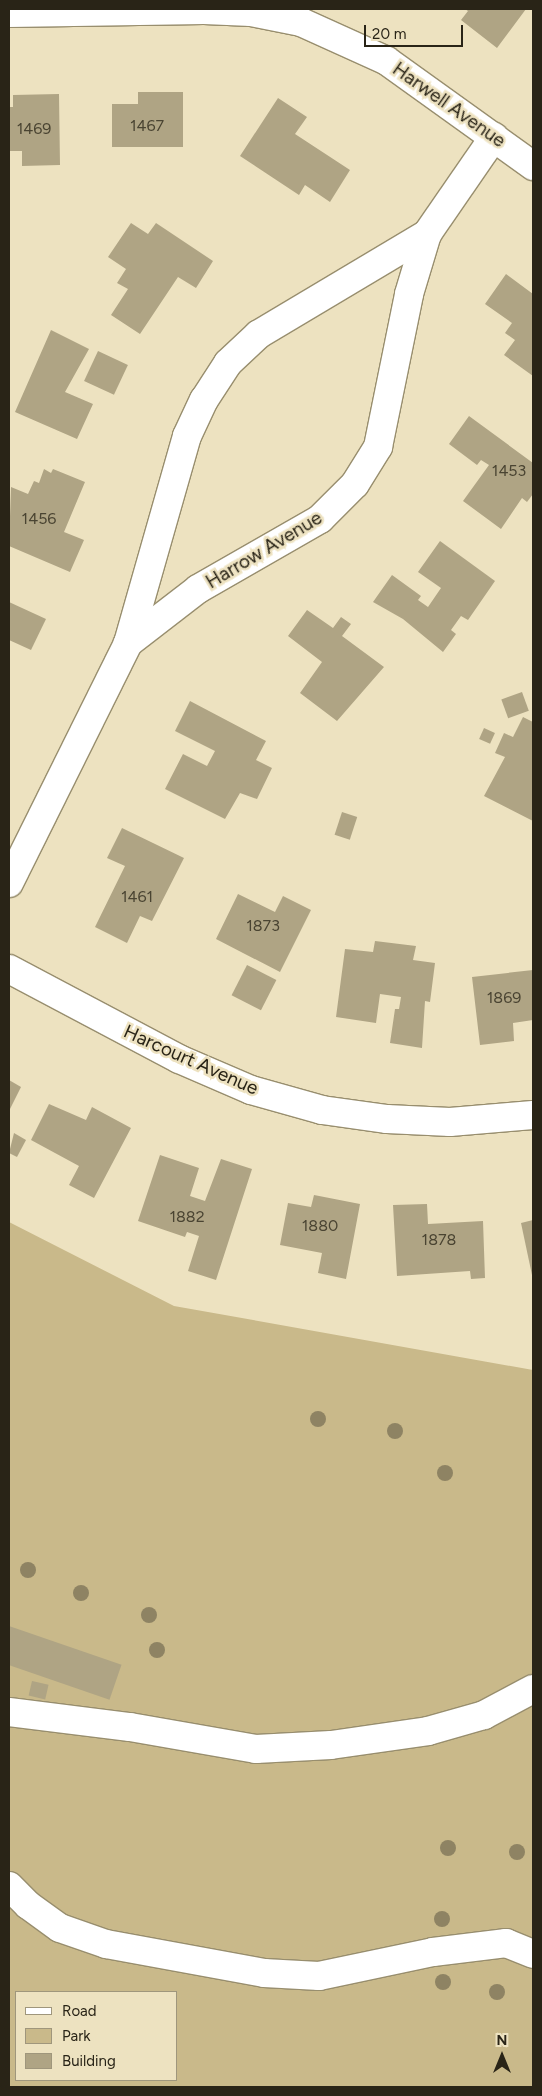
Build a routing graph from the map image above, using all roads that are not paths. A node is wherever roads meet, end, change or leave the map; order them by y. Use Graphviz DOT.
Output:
graph roads {
  1 [pos="9,13"];
  2 [pos="494,137"];
  3 [pos="533,166"];
  4 [pos="427,234"];
  5 [pos="128,643"];
  6 [pos="9,883"];
  7 [pos="9,969"];
  8 [pos="533,1115"];
  9 [pos="533,1689"];
  10 [pos="9,1712"];
  11 [pos="9,1886"];
  12 [pos="533,1954"];
  1 -- 2 [label="street, Harwell Avenue"];
  2 -- 3 [label="street, Harwell Avenue"];
  2 -- 4 [label="street, Harrow Avenue"];
  4 -- 5 [label="street, Harrow Avenue"];
  4 -- 5 [label="street, Harrow Avenue"];
  5 -- 6 [label="street, Harrow Avenue"];
  7 -- 8 [label="street, Harcourt Avenue"];
  9 -- 10 [label="street"];
  11 -- 12 [label="street"];
}
